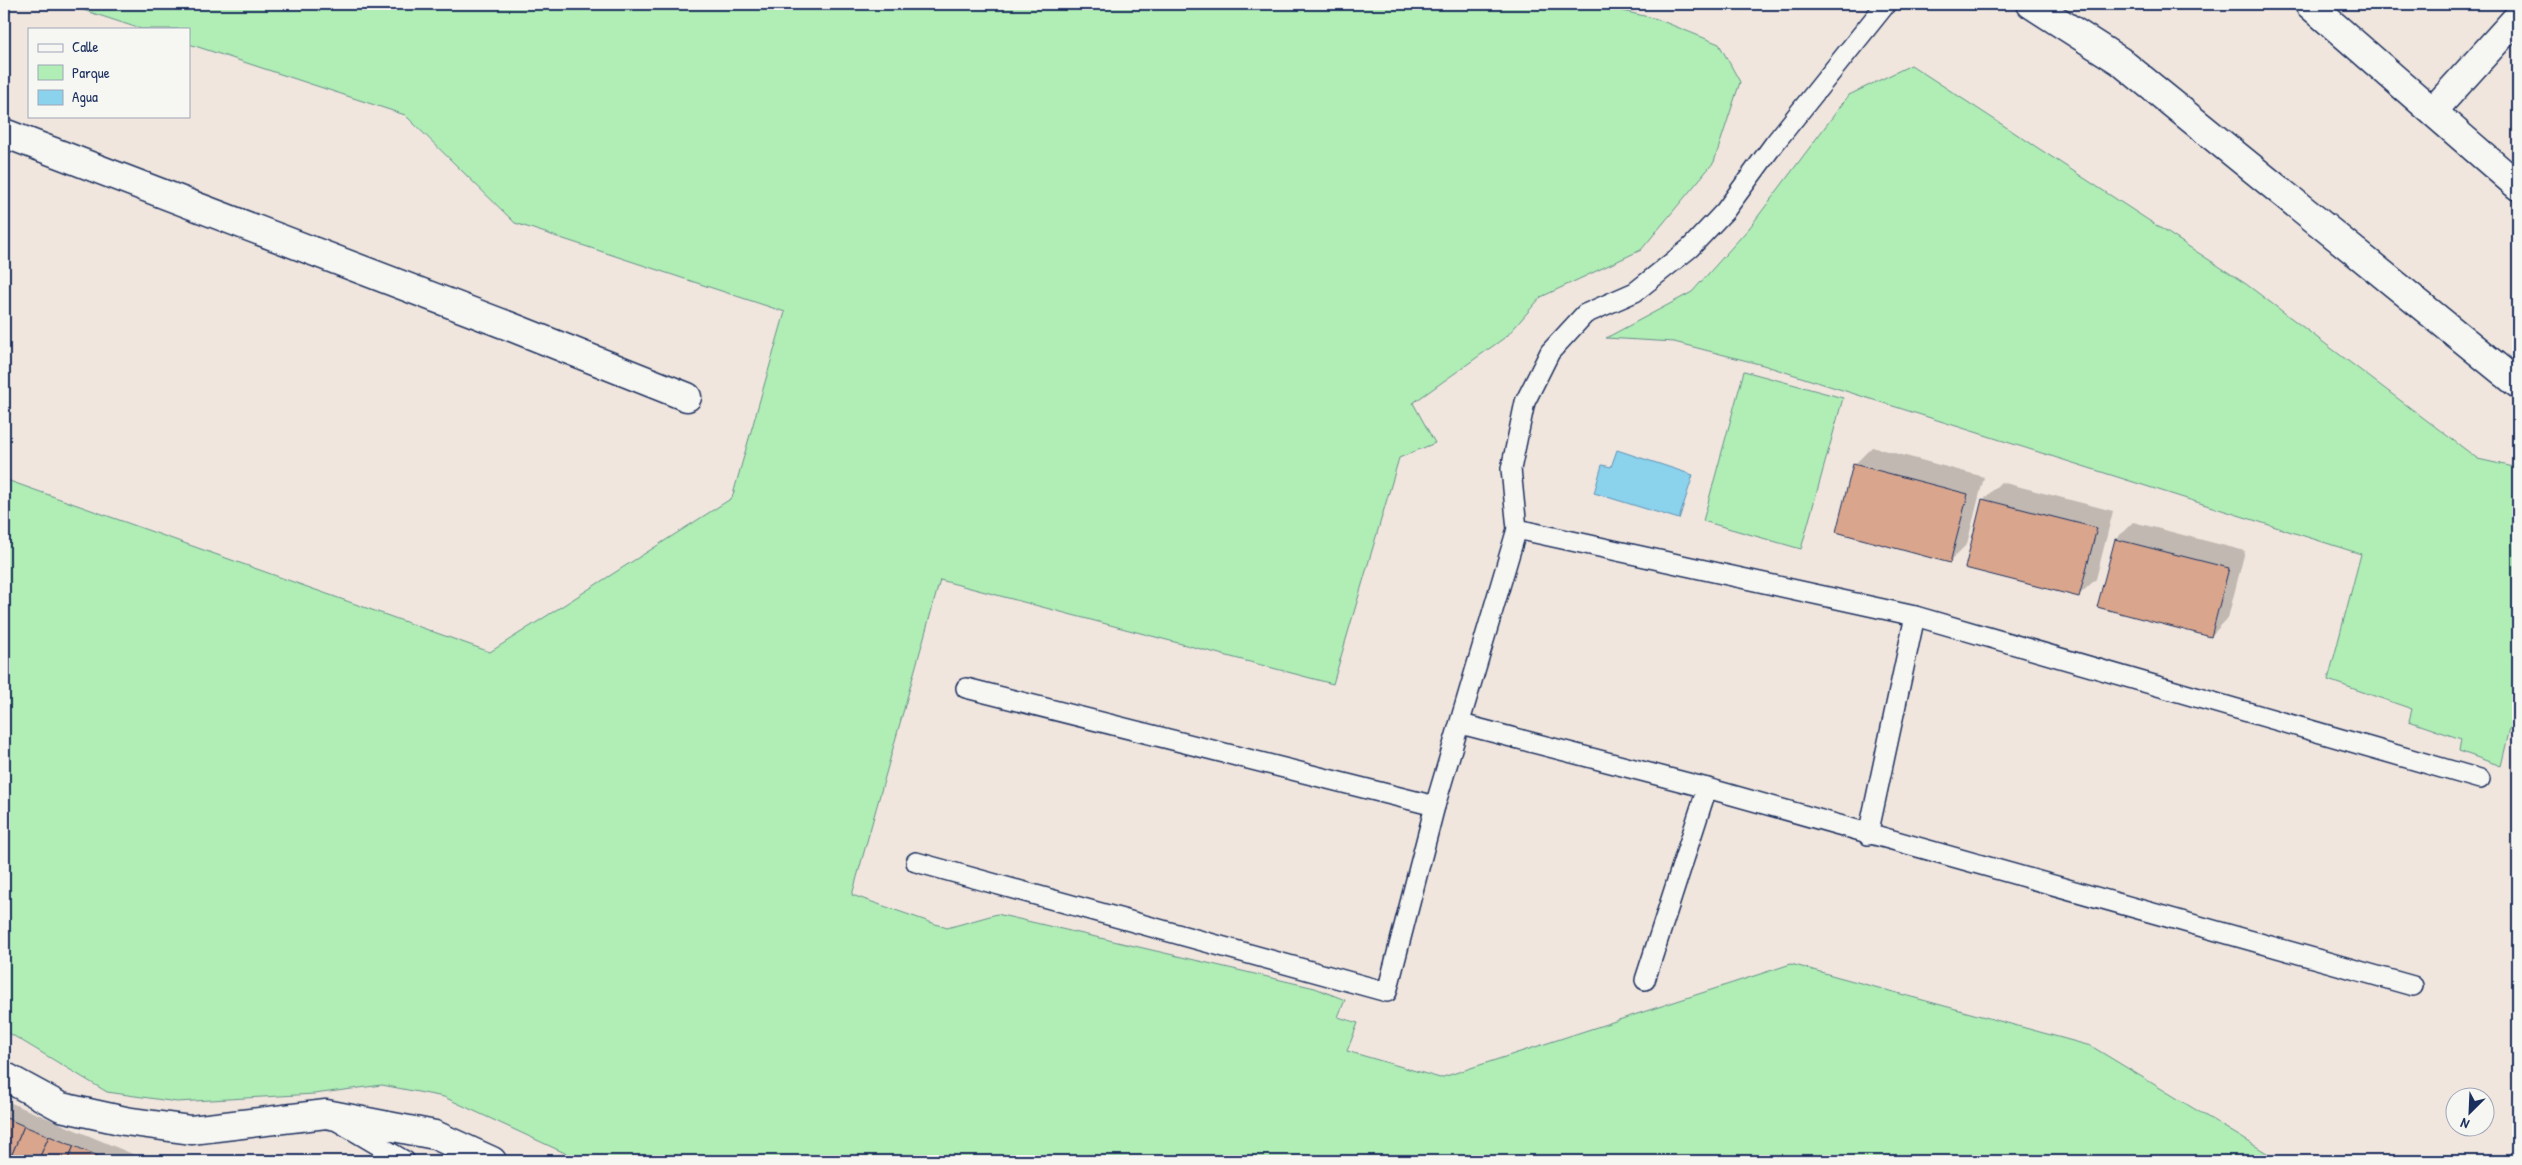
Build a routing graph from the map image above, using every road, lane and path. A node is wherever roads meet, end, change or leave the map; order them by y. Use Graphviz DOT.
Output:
graph roads {
  1 [pos="1886,4"];
  2 [pos="2032,4"];
  3 [pos="2309,4"];
  4 [pos="2518,16"];
  5 [pos="2433,112"];
  6 [pos="4,133"];
  7 [pos="2518,186"];
  8 [pos="2518,384"];
  9 [pos="687,397"];
  10 [pos="1517,529"];
  11 [pos="1915,616"];
  12 [pos="966,688"];
  13 [pos="1461,724"];
  14 [pos="2480,780"];
  15 [pos="1707,788"];
  16 [pos="1435,806"];
  17 [pos="1868,834"];
  18 [pos="916,862"];
  19 [pos="1646,980"];
  20 [pos="2413,986"];
  21 [pos="4,1076"];
  22 [pos="326,1114"];
  23 [pos="405,1161"];
  24 [pos="492,1161"];
  1 -- 10 [label="lane"];
  2 -- 8 [label="street"];
  3 -- 5 [label="street"];
  4 -- 5 [label="street"];
  5 -- 7 [label="street"];
  6 -- 9 [label="street"];
  10 -- 11 [label="lane"];
  10 -- 13 [label="lane"];
  11 -- 14 [label="lane"];
  11 -- 17 [label="lane"];
  12 -- 16 [label="lane"];
  13 -- 15 [label="lane"];
  13 -- 16 [label="lane"];
  15 -- 17 [label="lane"];
  15 -- 19 [label="lane"];
  16 -- 18 [label="lane"];
  17 -- 20 [label="lane"];
  21 -- 22 [label="street"];
  22 -- 23 [label="lane"];
  22 -- 24 [label="street"];
}
